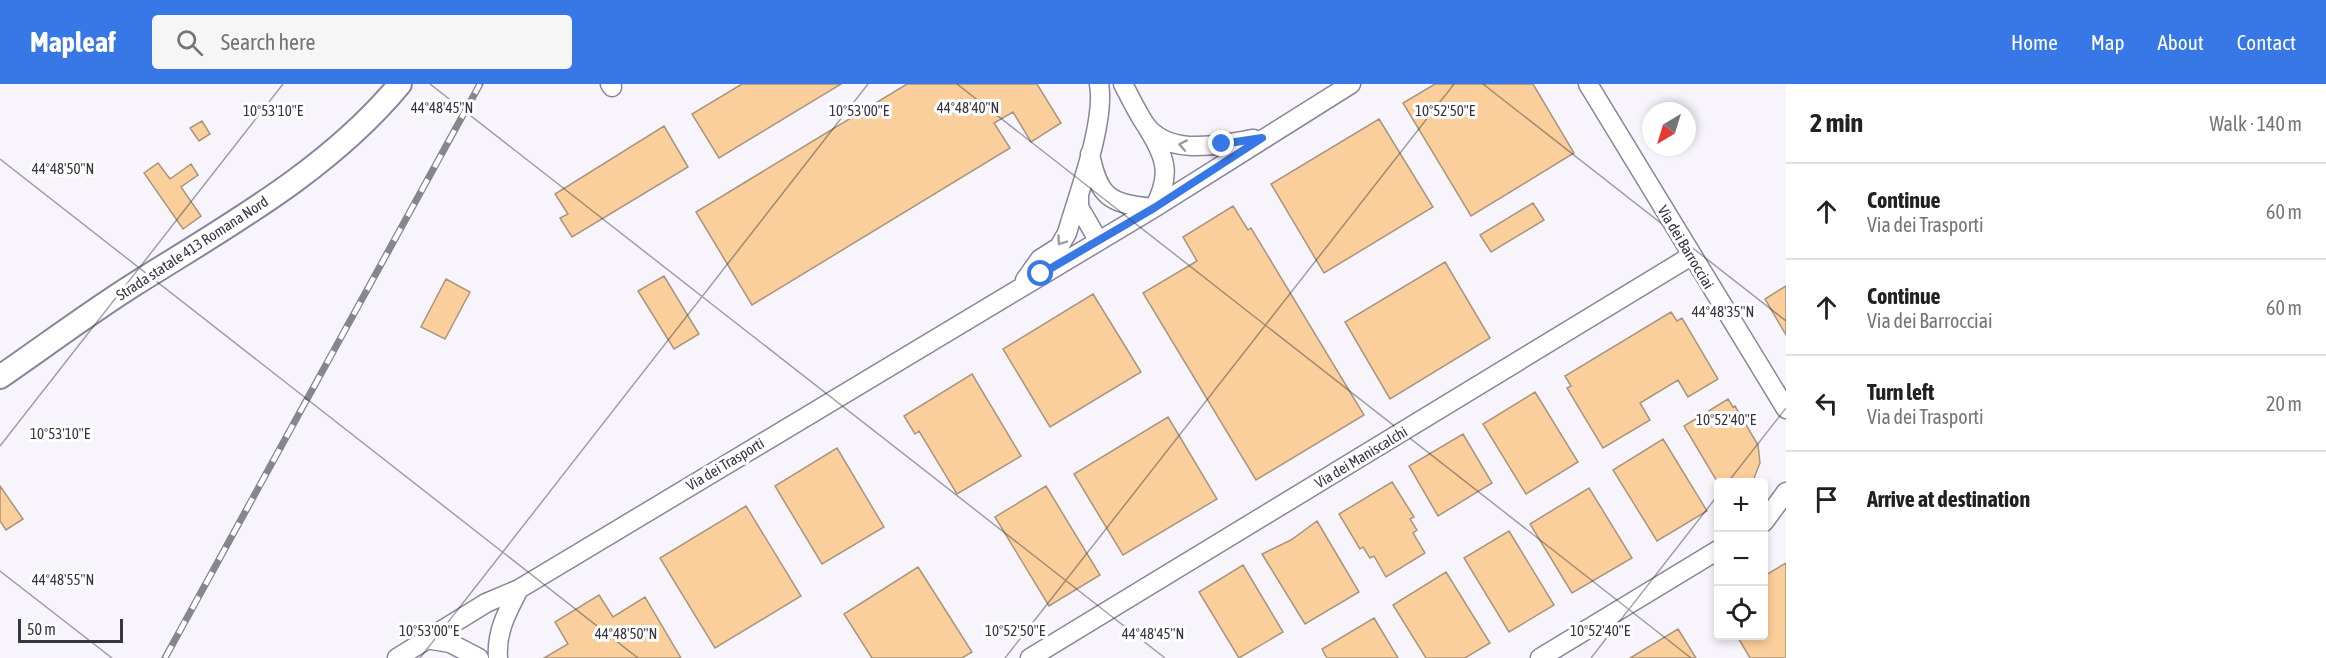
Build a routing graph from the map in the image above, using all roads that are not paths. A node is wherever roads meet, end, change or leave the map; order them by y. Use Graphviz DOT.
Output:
graph roads {
  1 [pos="400,84"];
  2 [pos="1099,84"];
  3 [pos="1123,84"];
  4 [pos="1351,84"];
  5 [pos="1588,84"];
  6 [pos="1146,127"];
  7 [pos="1262,138"];
  8 [pos="1090,152"];
  9 [pos="1079,191"];
  10 [pos="1154,208"];
  11 [pos="1098,240"];
  12 [pos="1691,256"];
  13 [pos="1022,285"];
  14 [pos="0,377"];
  15 [pos="1786,409"];
  16 [pos="1786,492"];
  17 [pos="1786,509"];
  18 [pos="1768,517"];
  19 [pos="1768,520"];
  20 [pos="1714,553"];
  21 [pos="519,589"];
  22 [pos="426,639"];
  23 [pos="402,655"];
  24 [pos="479,658"];
  25 [pos="498,658"];
  26 [pos="1030,658"];
  27 [pos="1540,658"];
  1 -- 14 [label="main road, Strada statale 413 Romana Nord"];
  2 -- 8 [label="street, Via dei Trasporti"];
  3 -- 6 [label="street"];
  4 -- 7 [label="street"];
  5 -- 12 [label="street, Via dei Barrocciai"];
  7 -- 6 [label="street, one-way"];
  6 -- 10 [label="street"];
  7 -- 10 [label="street"];
  8 -- 9 [label="street, Via dei Trasporti"];
  8 -- 10 [label="street, Via dei Trasporti"];
  9 -- 11 [label="street, Via dei Trasporti"];
  9 -- 13 [label="street, Via dei Trasporti, one-way"];
  10 -- 11 [label="street, Via dei Trasporti"];
  11 -- 13 [label="street, Via dei Trasporti"];
  12 -- 15 [label="street, Via dei Barrocciai"];
  12 -- 26 [label="street, Via dei Maniscalchi"];
  13 -- 21 [label="street, Via dei Trasporti"];
  16 -- 18 [label="street"];
  17 -- 19 [label="street"];
  20 -- 27 [label="street"];
  21 -- 22 [label="street, Via dei Trasporti"];
  21 -- 25 [label="street"];
  22 -- 23 [label="street, Via dei Trasporti"];
  22 -- 24 [label="street"];
}
